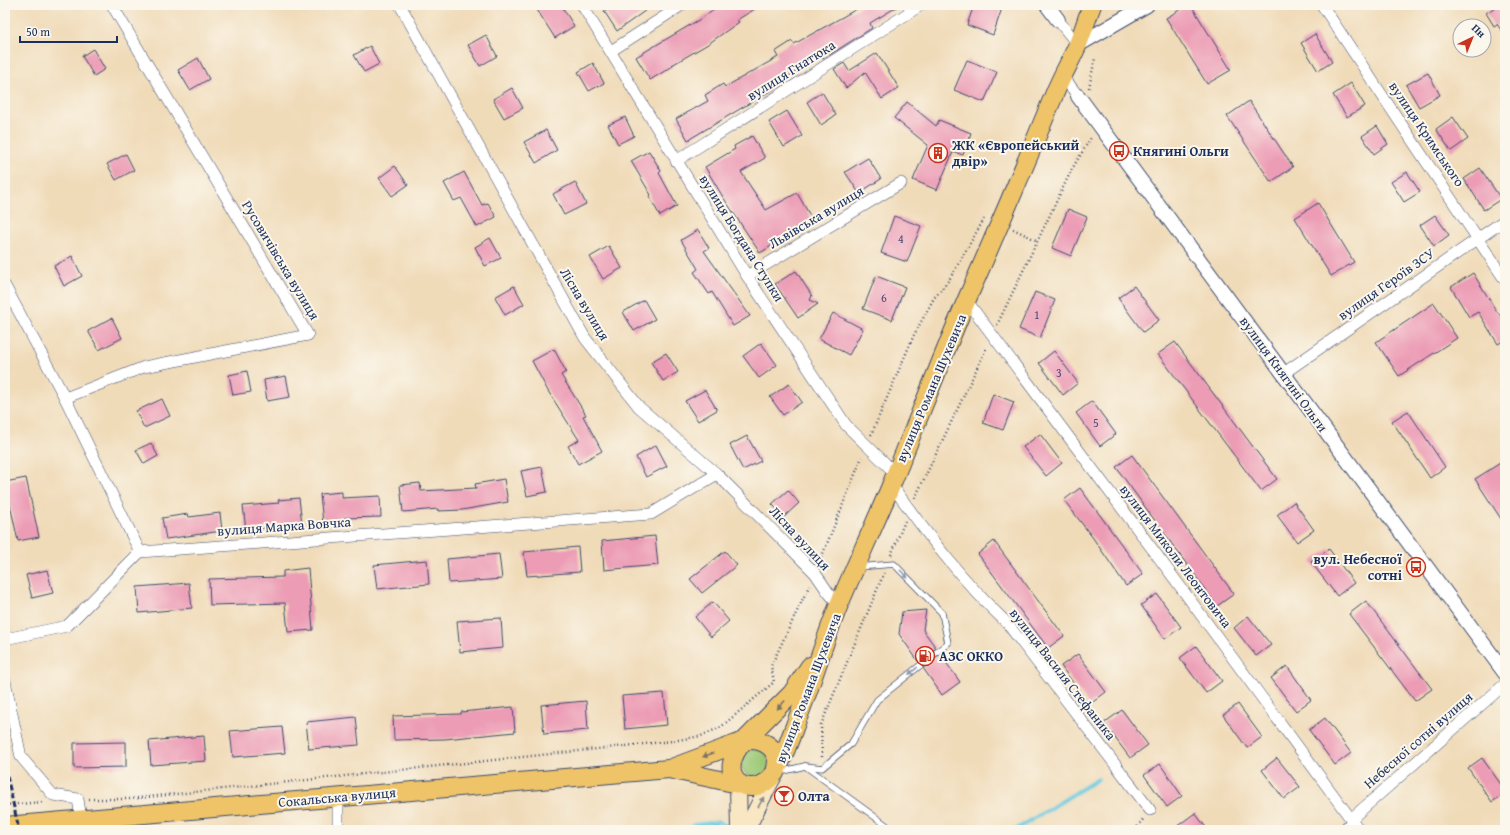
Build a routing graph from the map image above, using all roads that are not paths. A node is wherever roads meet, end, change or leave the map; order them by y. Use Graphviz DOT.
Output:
graph roads {
  1 [pos="112,5"];
  2 [pos="400,5"];
  3 [pos="582,5"];
  4 [pos="682,5"];
  5 [pos="921,5"];
  6 [pos="1047,5"];
  7 [pos="1092,5"];
  8 [pos="1148,5"];
  9 [pos="1322,5"];
  10 [pos="1058,20"];
  11 [pos="1078,45"];
  12 [pos="611,51"];
  13 [pos="1062,75"];
  14 [pos="1084,94"];
  15 [pos="676,161"];
  16 [pos="901,184"];
  17 [pos="1505,220"];
  18 [pos="1478,238"];
  19 [pos="747,276"];
  20 [pos="1505,280"];
  21 [pos="5,286"];
  22 [pos="967,301"];
  23 [pos="1284,374"];
  24 [pos="64,398"];
  25 [pos="717,474"];
  26 [pos="893,479"];
  27 [pos="140,552"];
  28 [pos="856,568"];
  29 [pos="839,605"];
  30 [pos="5,639"];
  31 [pos="821,651"];
  32 [pos="1505,673"];
  33 [pos="5,681"];
  34 [pos="1505,684"];
  35 [pos="744,741"];
  36 [pos="805,766"];
  37 [pos="669,769"];
  38 [pos="776,773"];
  39 [pos="738,784"];
  40 [pos="338,797"];
  41 [pos="1150,810"];
  42 [pos="81,819"];
  43 [pos="1351,819"];
  44 [pos="5,826"];
  45 [pos="338,830"];
  46 [pos="739,830"];
  47 [pos="746,830"];
  48 [pos="893,830"];
  49 [pos="1110,830"];
  50 [pos="1114,830"];
  51 [pos="1340,830"];
  52 [pos="1360,830"];
  1 -- 24 [label="street, Русовичівська вулиця"];
  2 -- 25 [label="street, Лісна вулиця"];
  3 -- 12 [label="street, вулиця Богдана Ступки"];
  4 -- 12 [label="street"];
  5 -- 15 [label="street, вулиця Гнатюка"];
  6 -- 10 [label="street"];
  7 -- 11 [label="main road, вулиця Романа Шухевича"];
  8 -- 11 [label="street"];
  9 -- 18 [label="street, вулиця Кримського"];
  10 -- 11 [label="street"];
  11 -- 13 [label="main road, вулиця Романа Шухевича"];
  12 -- 15 [label="street, вулиця Богдана Ступки"];
  13 -- 14 [label="street, вулиця Княгині Ольги"];
  13 -- 22 [label="main road, вулиця Романа Шухевича"];
  14 -- 23 [label="street, вулиця Княгині Ольги"];
  15 -- 19 [label="street, вулиця Богдана Ступки"];
  16 -- 19 [label="street, Львівська вулиця"];
  17 -- 18 [label="street, вулиця Героїв ЗСУ"];
  18 -- 20 [label="street, вулиця Кримського"];
  18 -- 23 [label="street, вулиця Героїв ЗСУ"];
  19 -- 26 [label="street, вулиця Богдана Ступки"];
  21 -- 24 [label="street"];
  22 -- 26 [label="main road, вулиця Романа Шухевича"];
  22 -- 43 [label="street, вулиця Миколи Леонтовича"];
  23 -- 32 [label="street, вулиця Княгині Ольги"];
  24 -- 27 [label="street"];
  25 -- 27 [label="street, вулиця Марка Вовчка"];
  25 -- 29 [label="street, Лісна вулиця"];
  26 -- 28 [label="main road, вулиця Романа Шухевича"];
  26 -- 41 [label="street, вулиця Василя Стефаника"];
  27 -- 30 [label="street"];
  28 -- 29 [label="main road, вулиця Романа Шухевича"];
  28 -- 36 [label="lane, one-way"];
  29 -- 31 [label="main road, вулиця Романа Шухевича"];
  31 -- 35 [label="main road, one-way"];
  31 -- 38 [label="main road, вулиця Романа Шухевича"];
  33 -- 42 [label="street"];
  34 -- 43 [label="street, Небесної сотні вулиця"];
  35 -- 37 [label="main road, one-way"];
  35 -- 38 [label="main road"];
  35 -- 39 [label="main road"];
  36 -- 38 [label="lane"];
  36 -- 48 [label="lane"];
  37 -- 39 [label="main road"];
  37 -- 40 [label="main road, Сокальська вулиця"];
  38 -- 39 [label="main road"];
  47 -- 38 [label="main road, one-way"];
  39 -- 46 [label="main road"];
  40 -- 42 [label="main road, Сокальська вулиця"];
  40 -- 45 [label="street"];
  42 -- 44 [label="main road, Сокальська вулиця"];
  43 -- 51 [label="lane"];
  43 -- 52 [label="street, вулиця Миколи Леонтовича"];
  49 -- 50 [label="lane"];
}
